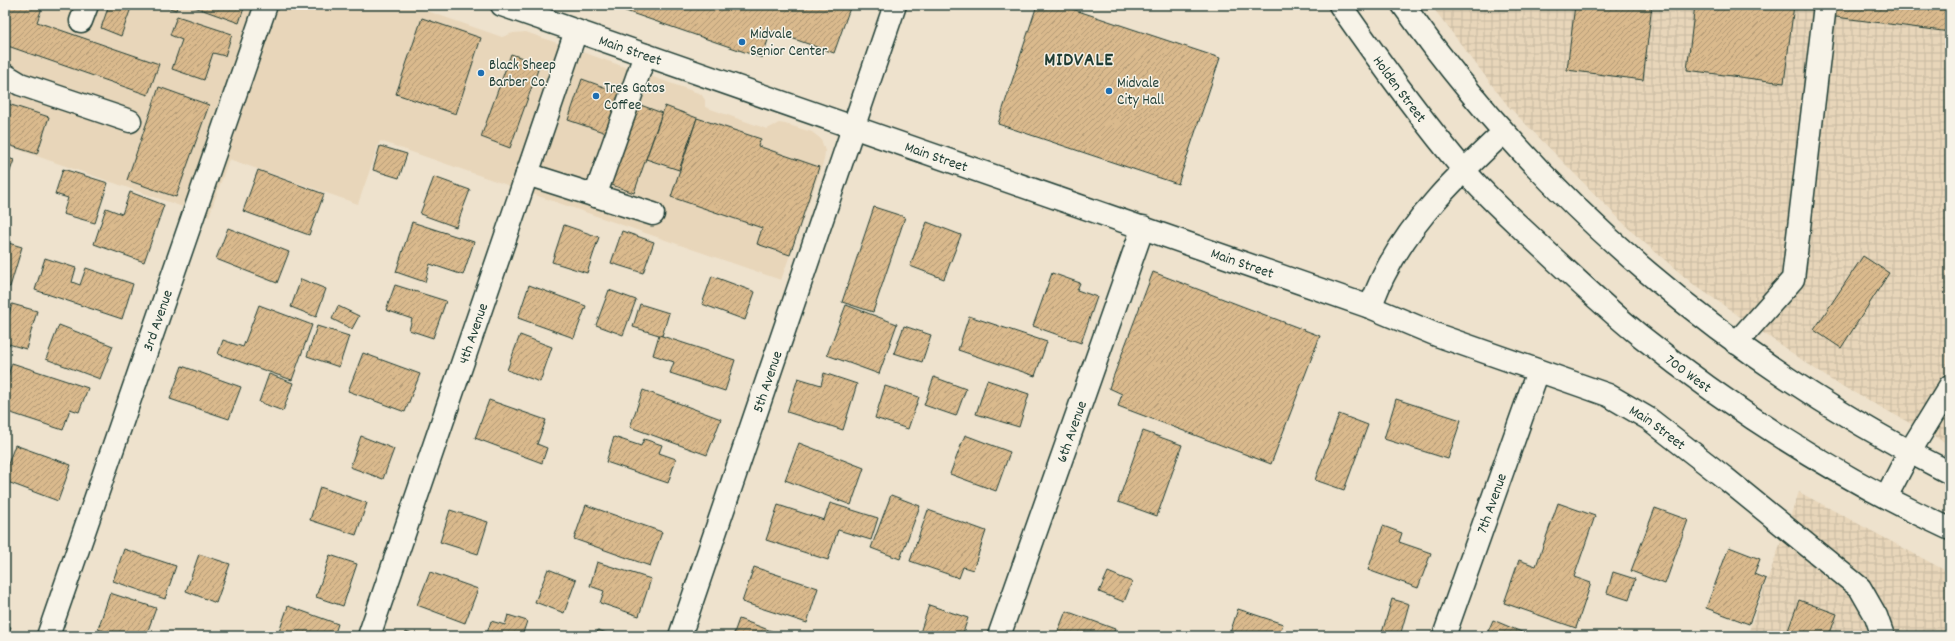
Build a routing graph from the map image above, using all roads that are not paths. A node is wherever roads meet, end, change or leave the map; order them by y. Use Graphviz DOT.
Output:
graph roads {
  1 [pos="266,5"];
  2 [pos="502,5"];
  3 [pos="895,5"];
  4 [pos="1340,5"];
  5 [pos="1403,5"];
  6 [pos="1825,5"];
  7 [pos="576,31"];
  8 [pos="645,55"];
  9 [pos="5,75"];
  10 [pos="130,121"];
  11 [pos="854,127"];
  12 [pos="1503,133"];
  13 [pos="1464,170"];
  14 [pos="527,174"];
  15 [pos="595,196"];
  16 [pos="653,214"];
  17 [pos="1143,227"];
  18 [pos="1370,307"];
  19 [pos="1736,343"];
  20 [pos="1538,371"];
  21 [pos="1950,386"];
  22 [pos="1909,453"];
  23 [pos="1950,474"];
  24 [pos="1886,497"];
  25 [pos="1950,529"];
  26 [pos="48,636"];
  27 [pos="369,636"];
  28 [pos="680,636"];
  29 [pos="999,636"];
  30 [pos="1444,636"];
  31 [pos="1883,636"];
  1 -- 26 [label="street, 3rd Avenue"];
  2 -- 7 [label="street, Main Street"];
  3 -- 11 [label="street, 5th Avenue"];
  4 -- 13 [label="street, Holden Street"];
  5 -- 12 [label="street"];
  6 -- 19 [label="street"];
  7 -- 8 [label="street, Main Street"];
  7 -- 14 [label="street, 4th Avenue"];
  8 -- 11 [label="street, Main Street"];
  8 -- 15 [label="street"];
  9 -- 10 [label="street"];
  11 -- 17 [label="street, Main Street"];
  11 -- 28 [label="street, 5th Avenue"];
  12 -- 13 [label="street"];
  12 -- 19 [label="street"];
  13 -- 18 [label="street"];
  13 -- 24 [label="street, 700 West"];
  14 -- 15 [label="street"];
  14 -- 27 [label="street, 4th Avenue"];
  15 -- 16 [label="street"];
  17 -- 18 [label="street, Main Street"];
  17 -- 29 [label="street, 6th Avenue"];
  18 -- 20 [label="street, Main Street"];
  19 -- 22 [label="street"];
  20 -- 30 [label="street, 7th Avenue"];
  20 -- 31 [label="street, Main Street"];
  21 -- 22 [label="street"];
  22 -- 23 [label="street"];
  22 -- 24 [label="street"];
  24 -- 25 [label="street, 700 West"];
}
